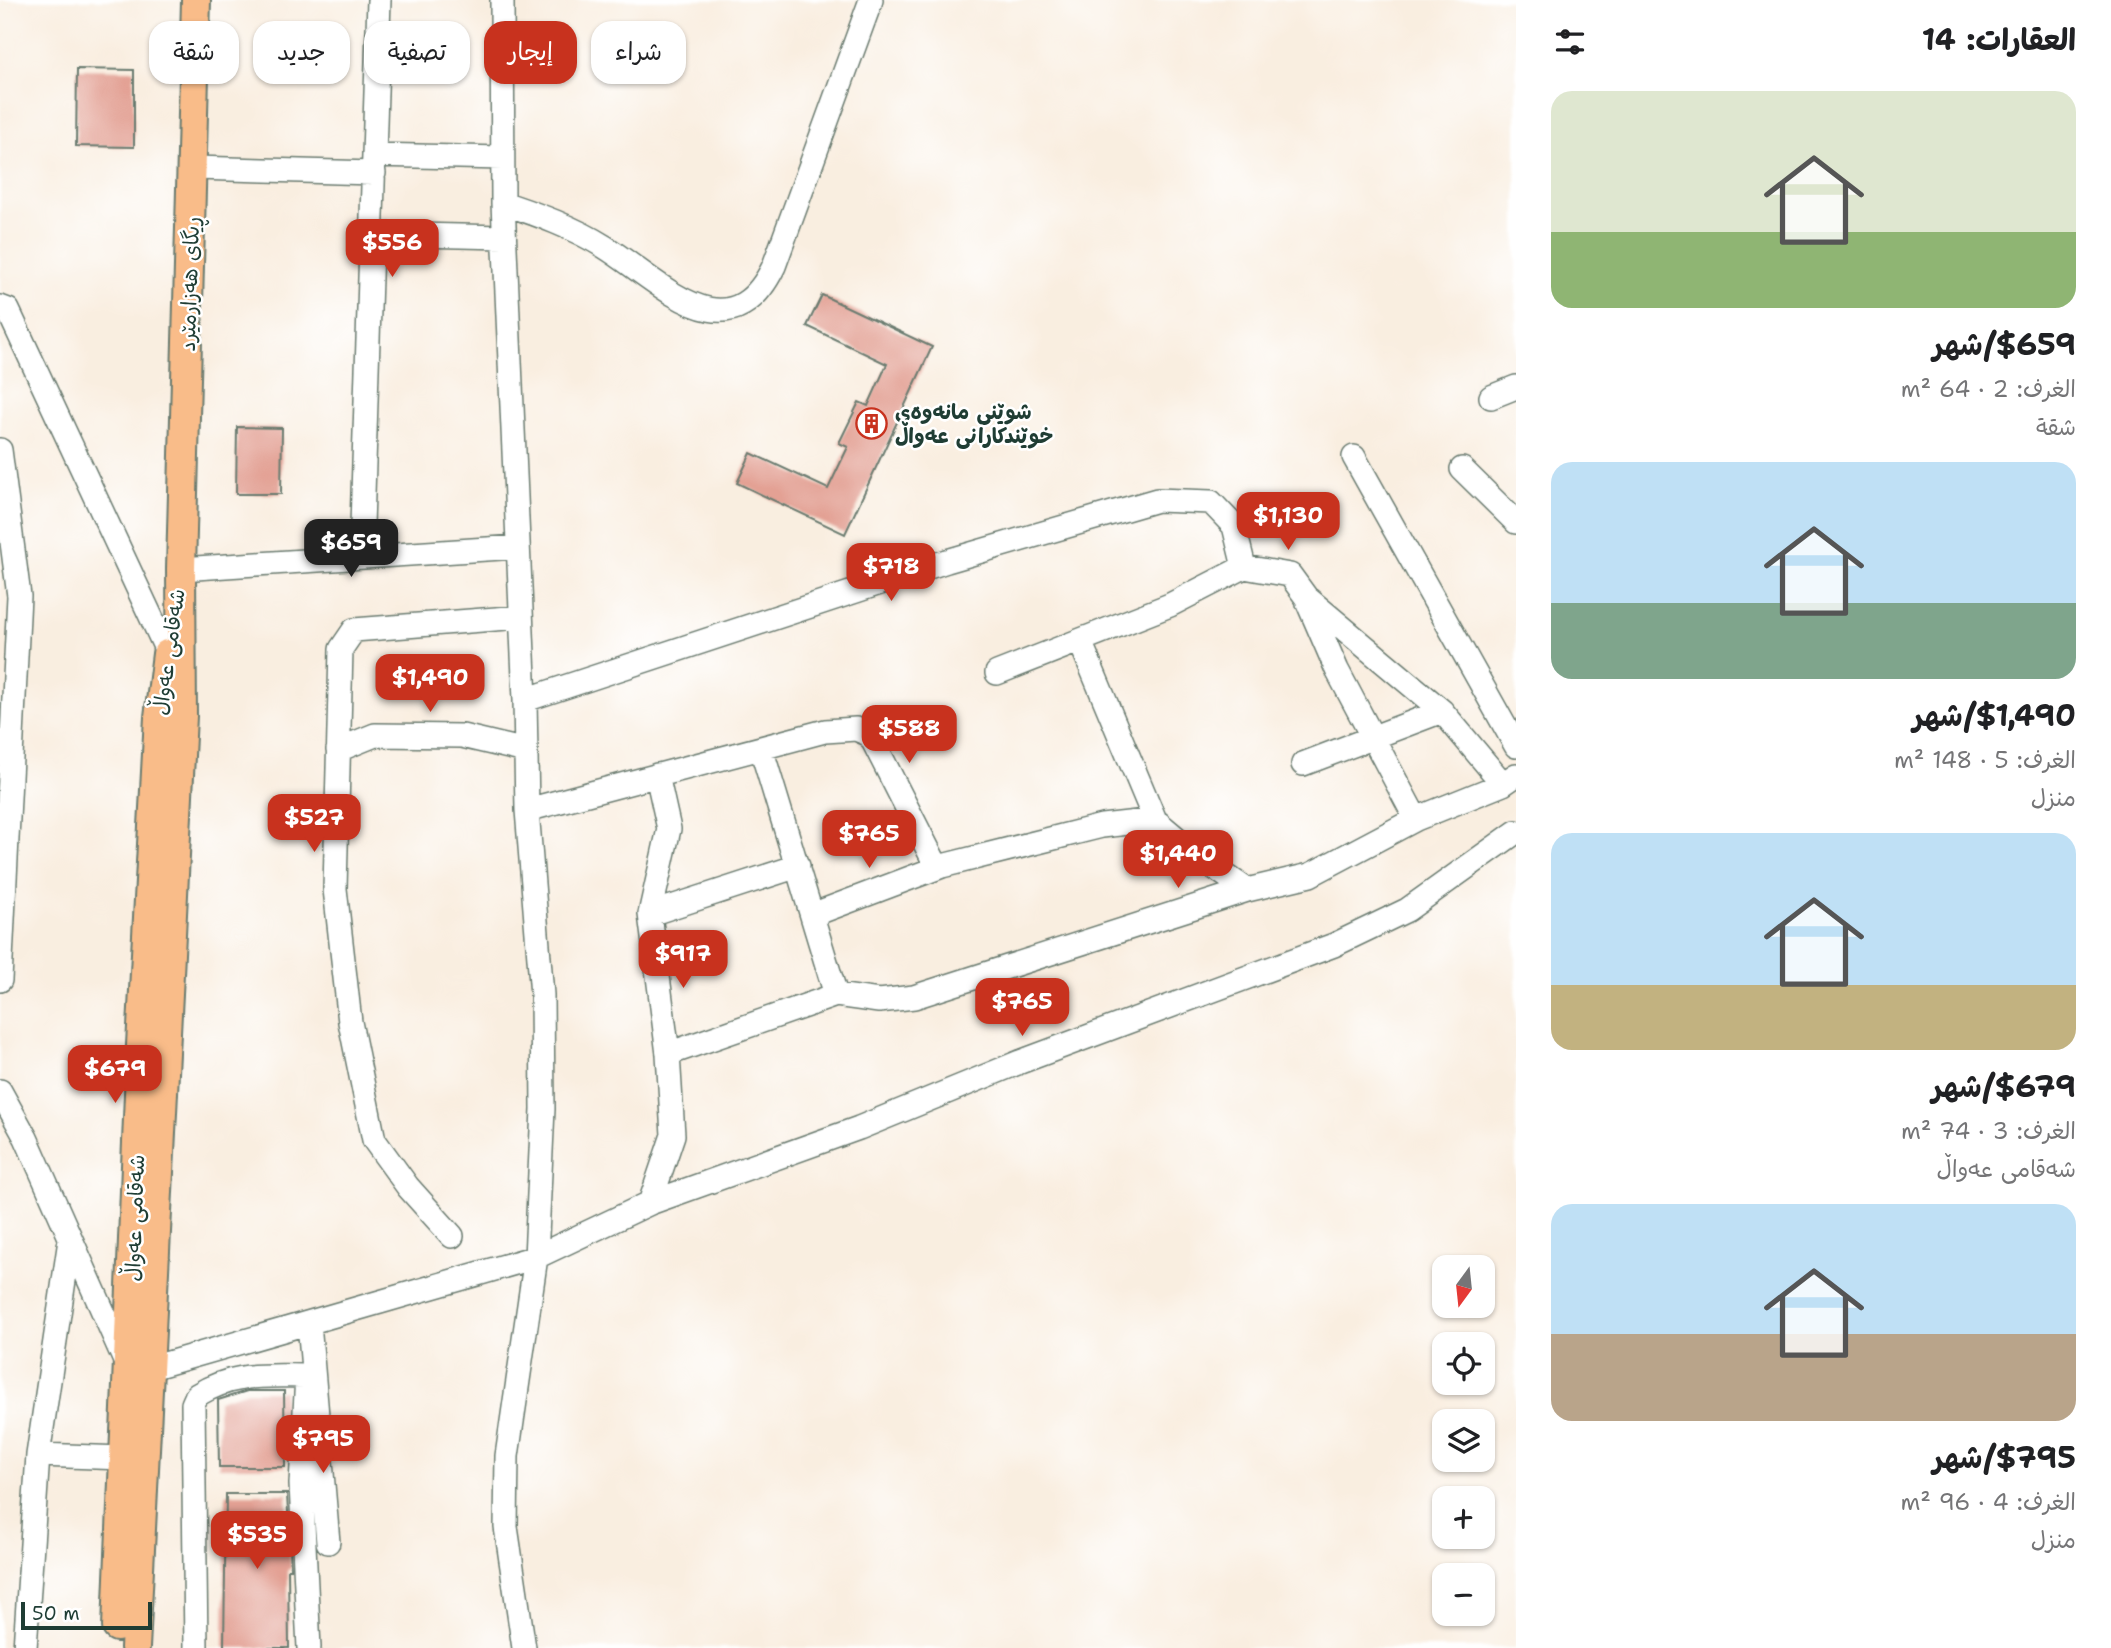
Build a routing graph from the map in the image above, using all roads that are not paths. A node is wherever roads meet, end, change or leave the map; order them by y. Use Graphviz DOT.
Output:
graph roads {
  1 [pos="196,0"];
  2 [pos="379,0"];
  3 [pos="502,0"];
  4 [pos="871,0"];
  5 [pos="502,158"];
  6 [pos="374,164"];
  7 [pos="194,168"];
  8 [pos="503,203"];
  9 [pos="372,234"];
  10 [pos="504,237"];
  11 [pos="0,307"];
  12 [pos="1516,387"];
  13 [pos="1491,397"];
  14 [pos="0,450"];
  15 [pos="1354,457"];
  16 [pos="1462,469"];
  17 [pos="1512,514"];
  18 [pos="5,516"];
  19 [pos="1516,537"];
  20 [pos="518,547"];
  21 [pos="361,556"];
  22 [pos="1244,567"];
  23 [pos="181,569"];
  24 [pos="1306,597"];
  25 [pos="521,617"];
  26 [pos="1080,641"];
  27 [pos="167,651"];
  28 [pos="9,661"];
  29 [pos="997,673"];
  30 [pos="525,700"];
  31 [pos="1442,711"];
  32 [pos="1373,737"];
  33 [pos="1516,746"];
  34 [pos="761,748"];
  35 [pos="338,750"];
  36 [pos="526,751"];
  37 [pos="1303,764"];
  38 [pos="657,775"];
  39 [pos="1510,779"];
  40 [pos="527,810"];
  41 [pos="1416,819"];
  42 [pos="1155,820"];
  43 [pos="1516,832"];
  44 [pos="799,866"];
  45 [pos="942,866"];
  46 [pos="1247,890"];
  47 [pos="2,906"];
  48 [pos="650,915"];
  49 [pos="812,915"];
  50 [pos="0,980"];
  51 [pos="836,995"];
  52 [pos="668,1054"];
  53 [pos="0,1091"];
  54 [pos="0,1134"];
  55 [pos="26,1138"];
  56 [pos="650,1203"];
  57 [pos="452,1236"];
  58 [pos="70,1240"];
  59 [pos="536,1257"];
  60 [pos="309,1323"];
  61 [pos="140,1369"];
  62 [pos="38,1455"];
  63 [pos="124,1458"];
  64 [pos="328,1542"];
  65 [pos="25,1648"];
  66 [pos="117,1648"];
  67 [pos="135,1648"];
  68 [pos="196,1648"];
  69 [pos="309,1648"];
  70 [pos="524,1648"];
  1 -- 7 [label="main road, ڕیگای هەزارمێرد"];
  2 -- 6 [label="street"];
  3 -- 5 [label="street"];
  4 -- 8 [label="street"];
  5 -- 6 [label="street"];
  5 -- 8 [label="street"];
  6 -- 7 [label="street"];
  6 -- 9 [label="street"];
  7 -- 23 [label="main road, ڕیگای هەزارمێرد"];
  8 -- 10 [label="street"];
  9 -- 10 [label="street"];
  9 -- 21 [label="street"];
  10 -- 20 [label="street"];
  11 -- 27 [label="street"];
  12 -- 13 [label="street"];
  14 -- 18 [label="street"];
  15 -- 33 [label="street"];
  16 -- 17 [label="street"];
  17 -- 19 [label="street"];
  18 -- 28 [label="street"];
  20 -- 21 [label="street"];
  20 -- 25 [label="street"];
  21 -- 23 [label="street"];
  22 -- 24 [label="street"];
  22 -- 26 [label="street"];
  22 -- 30 [label="street"];
  23 -- 27 [label="main road, شەقامی عەواڵ"];
  23 -- 61 [label="main road, شەقامی عەواڵ"];
  24 -- 31 [label="street"];
  24 -- 32 [label="street"];
  25 -- 30 [label="street"];
  25 -- 35 [label="street"];
  26 -- 29 [label="street"];
  26 -- 42 [label="street"];
  27 -- 61 [label="main road, شەقامی عەواڵ"];
  28 -- 47 [label="street"];
  30 -- 36 [label="street"];
  31 -- 32 [label="street"];
  31 -- 39 [label="street"];
  32 -- 37 [label="street"];
  32 -- 41 [label="street"];
  34 -- 38 [label="street"];
  34 -- 44 [label="street"];
  34 -- 45 [label="street"];
  35 -- 36 [label="street"];
  35 -- 57 [label="street"];
  36 -- 40 [label="street"];
  38 -- 40 [label="street"];
  38 -- 48 [label="street"];
  39 -- 41 [label="street"];
  40 -- 59 [label="street"];
  41 -- 46 [label="street"];
  42 -- 45 [label="street"];
  42 -- 46 [label="street"];
  43 -- 56 [label="street"];
  44 -- 48 [label="street"];
  44 -- 49 [label="street"];
  45 -- 49 [label="street"];
  46 -- 51 [label="street"];
  47 -- 50 [label="street"];
  48 -- 52 [label="street"];
  49 -- 51 [label="street"];
  51 -- 52 [label="street"];
  52 -- 56 [label="street"];
  53 -- 55 [label="street"];
  54 -- 55 [label="street"];
  55 -- 58 [label="street"];
  56 -- 59 [label="street"];
  58 -- 61 [label="street"];
  58 -- 62 [label="street"];
  59 -- 60 [label="street"];
  59 -- 70 [label="street"];
  60 -- 61 [label="street"];
  60 -- 64 [label="street"];
  61 -- 63 [label="main road, شەقامی عەواڵ"];
  61 -- 67 [label="main road, شەقامی عەواڵ"];
  62 -- 63 [label="street"];
  62 -- 65 [label="street"];
  63 -- 66 [label="main road, شەقامی عەواڵ"];
  68 -- 69 [label="street"];
}
